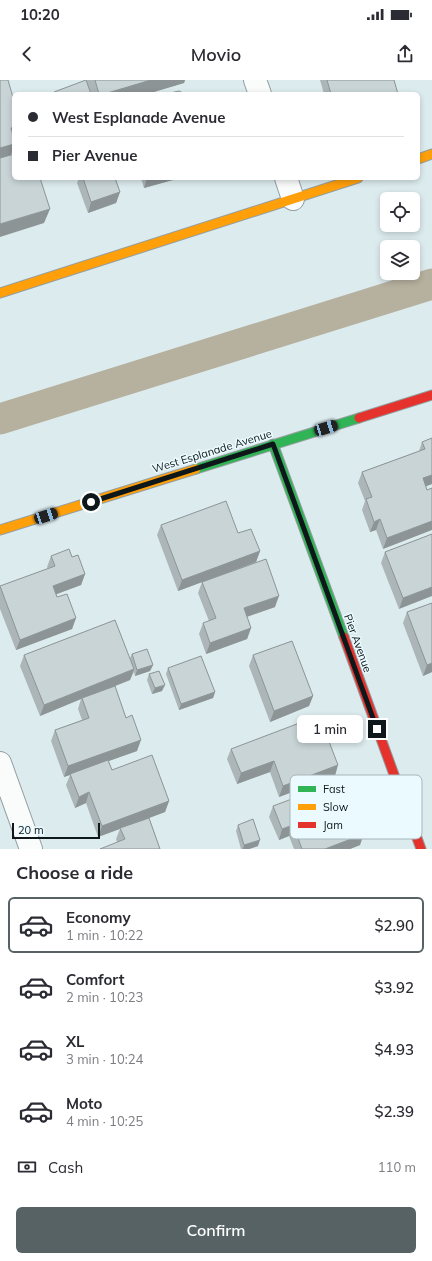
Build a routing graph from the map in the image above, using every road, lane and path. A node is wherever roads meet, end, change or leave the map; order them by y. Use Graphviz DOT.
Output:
graph roads {
  1 [pos="255,80"];
  2 [pos="259,92"];
  3 [pos="432,154"];
  4 [pos="420,158"];
  5 [pos="287,180"];
  6 [pos="352,180"];
  7 [pos="292,199"];
  8 [pos="0,293"];
  9 [pos="432,395"];
  10 [pos="273,444"];
  11 [pos="0,530"];
  12 [pos="0,763"];
  13 [pos="394,775"];
  14 [pos="417,839"];
  15 [pos="31,849"];
  16 [pos="421,849"];
  1 -- 2 [label="street"];
  3 -- 4 [label="main road"];
  5 -- 7 [label="street"];
  6 -- 7 [label="main road"];
  7 -- 8 [label="main road"];
  9 -- 10 [label="main road, West Esplanade Avenue"];
  10 -- 11 [label="main road, West Esplanade Avenue"];
  10 -- 13 [label="main road, Pier Avenue"];
  12 -- 15 [label="street"];
  14 -- 16 [label="main road, Pier Avenue"];
}
